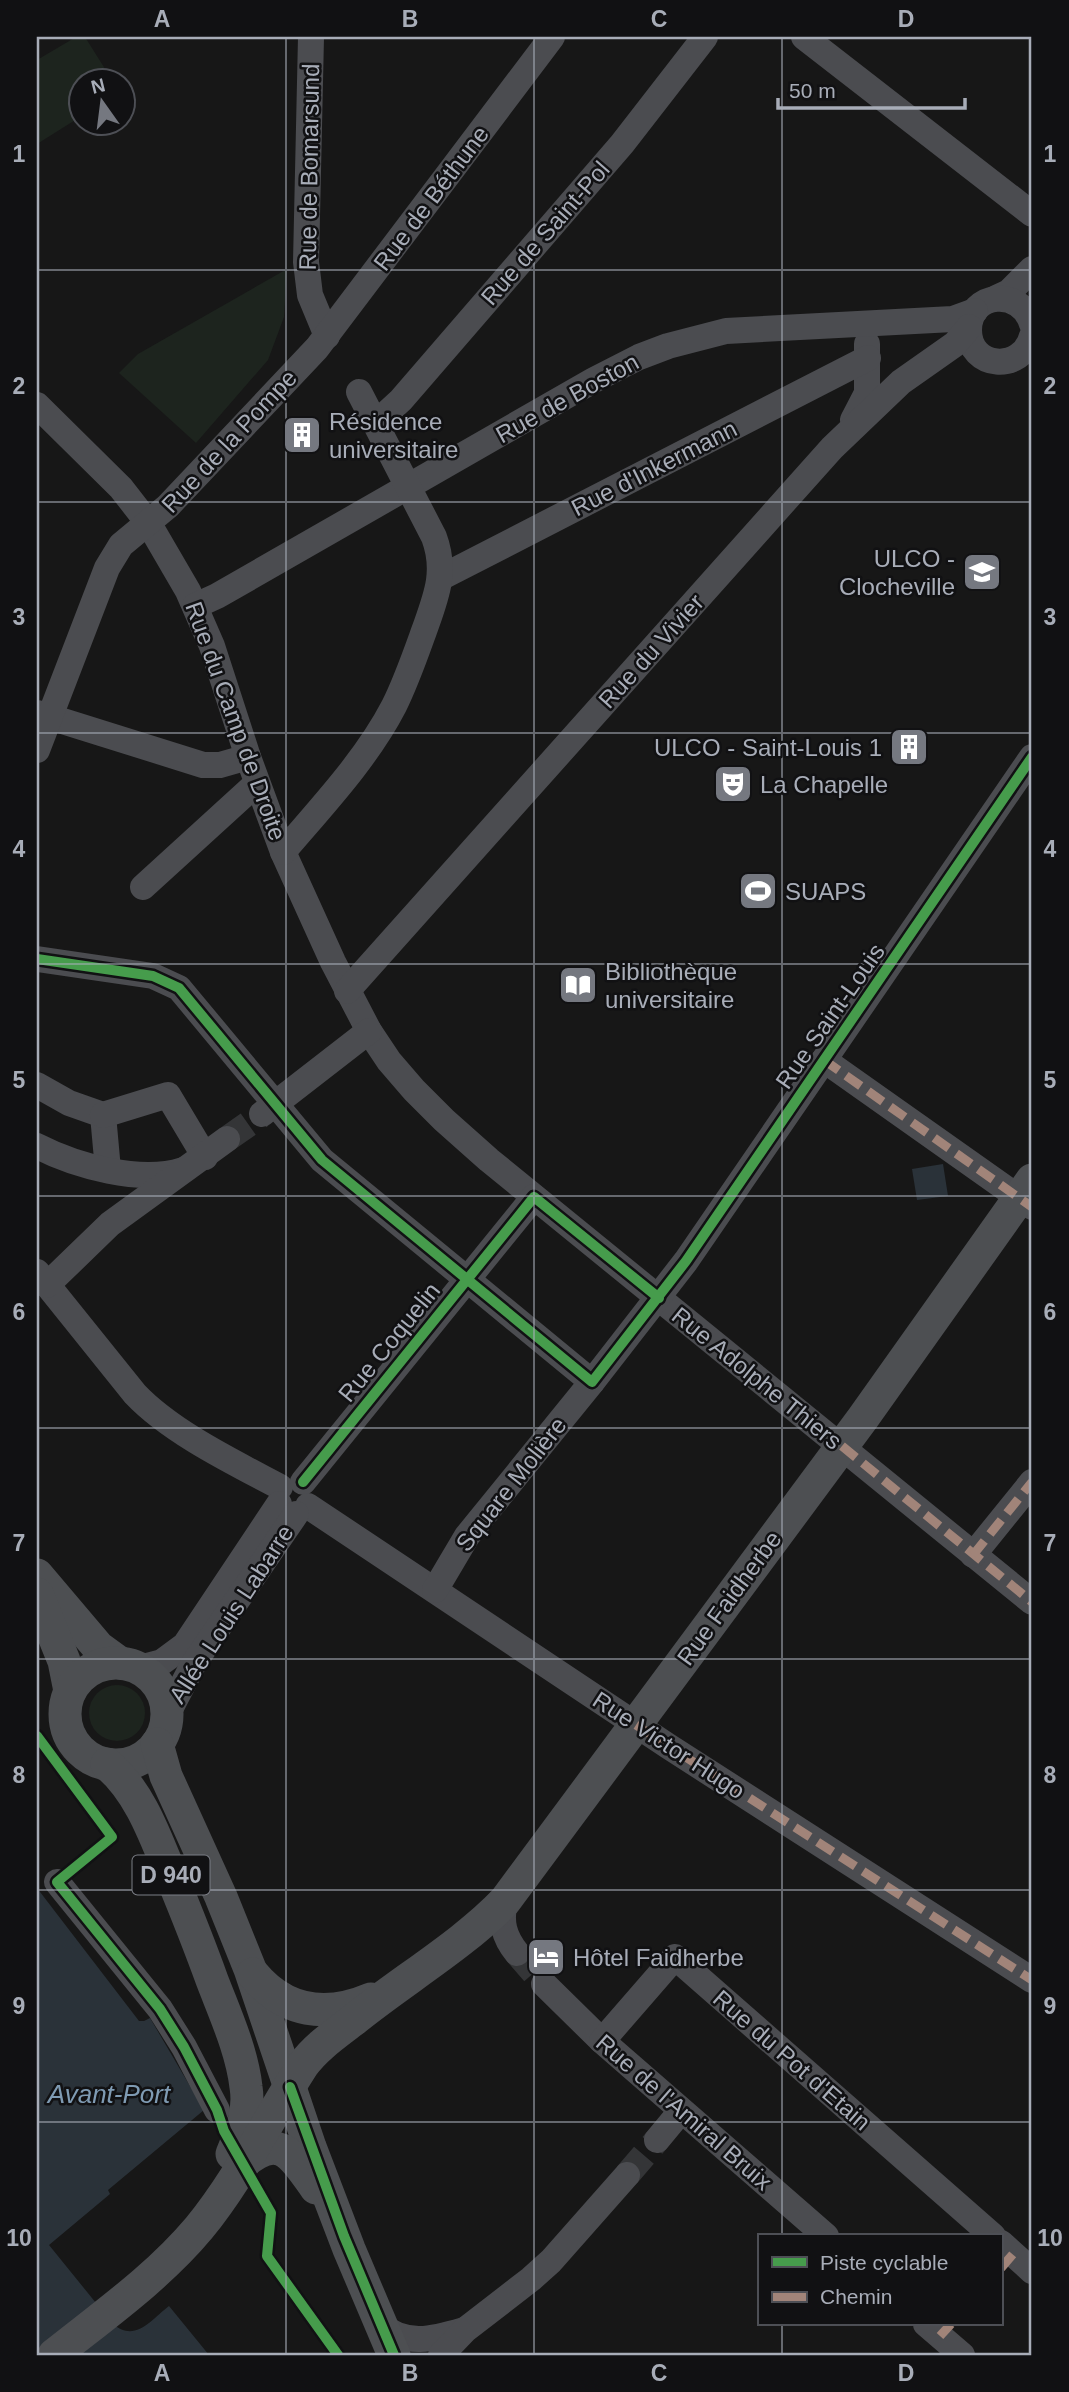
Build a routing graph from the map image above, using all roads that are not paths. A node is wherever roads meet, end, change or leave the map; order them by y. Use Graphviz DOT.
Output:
graph roads {
  1 [pos="311,37"];
  2 [pos="552,37"];
  3 [pos="705,37"];
  4 [pos="804,37"];
  5 [pos="1032,214"];
  6 [pos="1032,270"];
  7 [pos="980,312"];
  8 [pos="865,324"];
  9 [pos="1032,324"];
  10 [pos="327,336"];
  11 [pos="1029,347"];
  12 [pos="308,357"];
  13 [pos="868,358"];
  14 [pos="359,392"];
  15 [pos="37,405"];
  16 [pos="376,423"];
  17 [pos="832,448"];
  18 [pos="409,486"];
  19 [pos="149,524"];
  20 [pos="440,578"];
  21 [pos="195,606"];
  22 [pos="43,715"];
  23 [pos="37,750"];
  24 [pos="248,757"];
  25 [pos="1032,757"];
  26 [pos="257,783"];
  27 [pos="283,852"];
  28 [pos="143,887"];
  29 [pos="37,959"];
  30 [pos="347,991"];
  31 [pos="369,1031"];
  32 [pos="824,1060"];
  33 [pos="37,1085"];
  34 [pos="267,1110"];
  35 [pos="103,1115"];
  36 [pos="227,1139"];
  37 [pos="37,1146"];
  38 [pos="196,1163"];
  39 [pos="108,1170"];
  40 [pos="1028,1195"];
  41 [pos="534,1197"];
  42 [pos="42,1278"];
  43 [pos="467,1280"];
  44 [pos="659,1298"];
  45 [pos="592,1382"];
  46 [pos="842,1446"];
  47 [pos="1032,1482"];
  48 [pos="293,1498"];
  49 [pos="973,1555"];
  50 [pos="37,1575"];
  51 [pos="435,1590"];
  52 [pos="37,1594"];
  53 [pos="1032,1602"];
  54 [pos="130,1665"];
  55 [pos="70,1691"];
  56 [pos="636,1725"];
  57 [pos="162,1729"];
  58 [pos="107,1764"];
  59 [pos="57,1882"];
  60 [pos="505,1901"];
  61 [pos="517,1953"];
  62 [pos="250,1969"];
  63 [pos="1032,1980"];
  64 [pos="544,1984"];
  65 [pos="395,1987"];
  66 [pos="602,2041"];
  67 [pos="290,2087"];
  68 [pos="217,2110"];
  69 [pos="681,2111"];
  70 [pos="657,2140"];
  71 [pos="243,2163"];
  72 [pos="627,2175"];
  73 [pos="200,2227"];
  74 [pos="824,2234"];
  75 [pos="991,2234"];
  76 [pos="344,2236"];
  77 [pos="379,2324"];
  78 [pos="939,2328"];
  79 [pos="465,2330"];
  80 [pos="54,2355"];
  81 [pos="394,2355"];
  82 [pos="441,2355"];
  83 [pos="962,2355"];
  1 -- 10 [label="street, Rue de Bomarsund"];
  2 -- 10 [label="street, Rue de Béthune"];
  3 -- 16 [label="street, Rue de Saint-Pol"];
  4 -- 5 [label="street"];
  6 -- 7 [label="street"];
  7 -- 8 [label="street, Rue de Boston"];
  7 -- 9 [label="street"];
  7 -- 11 [label="street"];
  7 -- 17 [label="street, Rue du Vivier"];
  8 -- 13 [label="street"];
  8 -- 18 [label="street, Rue de Boston"];
  10 -- 12 [label="street, Rue de Béthune"];
  12 -- 19 [label="street, Rue de la Pompe"];
  13 -- 17 [label="street"];
  13 -- 20 [label="street, Rue d'Inkermann"];
  14 -- 16 [label="street"];
  15 -- 19 [label="street, Rue du Camp de Droite"];
  16 -- 18 [label="street"];
  17 -- 30 [label="street, Rue du Vivier"];
  18 -- 20 [label="street"];
  18 -- 21 [label="street, Rue de Boston"];
  19 -- 21 [label="street, Rue du Camp de Droite"];
  19 -- 22 [label="street, Rue de la Pompe"];
  20 -- 27 [label="street"];
  21 -- 24 [label="street, Rue du Camp de Droite"];
  22 -- 23 [label="street, Rue de la Pompe"];
  22 -- 24 [label="street"];
  24 -- 26 [label="street, Rue du Camp de Droite"];
  25 -- 32 [label="street, Rue Saint-Louis"];
  26 -- 27 [label="street, Rue du Camp de Droite"];
  26 -- 28 [label="street"];
  27 -- 30 [label="street, Rue du Camp de Droite"];
  29 -- 34 [label="street"];
  30 -- 31 [label="street, Rue du Camp de Droite"];
  31 -- 34 [label="street"];
  31 -- 41 [label="street, Rue Adolphe Thiers"];
  32 -- 40 [label="street"];
  32 -- 44 [label="street, Rue Saint-Louis"];
  33 -- 35 [label="street"];
  34 -- 43 [label="street"];
  35 -- 38 [label="street"];
  35 -- 39 [label="street"];
  36 -- 38 [label="street"];
  37 -- 39 [label="street"];
  38 -- 39 [label="street"];
  38 -- 42 [label="street"];
  40 -- 46 [label="main road, Rue Faidherbe"];
  41 -- 43 [label="street, Rue Coquelin"];
  41 -- 44 [label="street, Rue Adolphe Thiers"];
  42 -- 48 [label="street, Rue Victor Hugo"];
  43 -- 45 [label="street"];
  43 -- 48 [label="street, Rue Coquelin"];
  44 -- 45 [label="street, Rue Saint-Louis"];
  44 -- 46 [label="street, Rue Adolphe Thiers"];
  45 -- 51 [label="street, Square Molière"];
  46 -- 49 [label="street, Rue Adolphe Thiers"];
  46 -- 56 [label="main road, Rue Faidherbe"];
  47 -- 49 [label="street"];
  48 -- 51 [label="street, Rue Victor Hugo"];
  48 -- 54 [label="street, Allée Louis Labarre"];
  48 -- 57 [label="street, Allée Louis Labarre"];
  49 -- 53 [label="street, Rue Adolphe Thiers"];
  50 -- 54 [label="main road"];
  51 -- 56 [label="street, Rue Victor Hugo"];
  52 -- 55 [label="main road"];
  54 -- 55 [label="main road"];
  54 -- 57 [label="main road"];
  55 -- 58 [label="main road"];
  56 -- 60 [label="main road, Rue Faidherbe"];
  56 -- 63 [label="street, Rue Victor Hugo"];
  57 -- 58 [label="main road"];
  57 -- 62 [label="main road, D 940"];
  58 -- 73 [label="main road, D 940"];
  59 -- 68 [label="street"];
  60 -- 61 [label="street"];
  60 -- 65 [label="main road, Rue Faidherbe"];
  62 -- 65 [label="main road, Rue Faidherbe"];
  62 -- 67 [label="main road, D 940"];
  64 -- 66 [label="street, Rue de l'Amiral Bruix"];
  65 -- 67 [label="main road, Rue Faidherbe"];
  66 -- 69 [label="street, Rue de l'Amiral Bruix"];
  66 -- 75 [label="street, Rue du Pot d'Etain"];
  67 -- 71 [label="main road, Rue Faidherbe"];
  67 -- 76 [label="main road, D 940"];
  69 -- 70 [label="street"];
  69 -- 74 [label="street, Rue de l'Amiral Bruix"];
  71 -- 73 [label="main road, Rue Faidherbe"];
  71 -- 76 [label="main road"];
  72 -- 79 [label="street"];
  73 -- 80 [label="main road"];
  76 -- 77 [label="main road, D 940"];
  77 -- 79 [label="street"];
  77 -- 81 [label="main road, D 940"];
  78 -- 83 [label="street"];
  79 -- 82 [label="street"];
}
